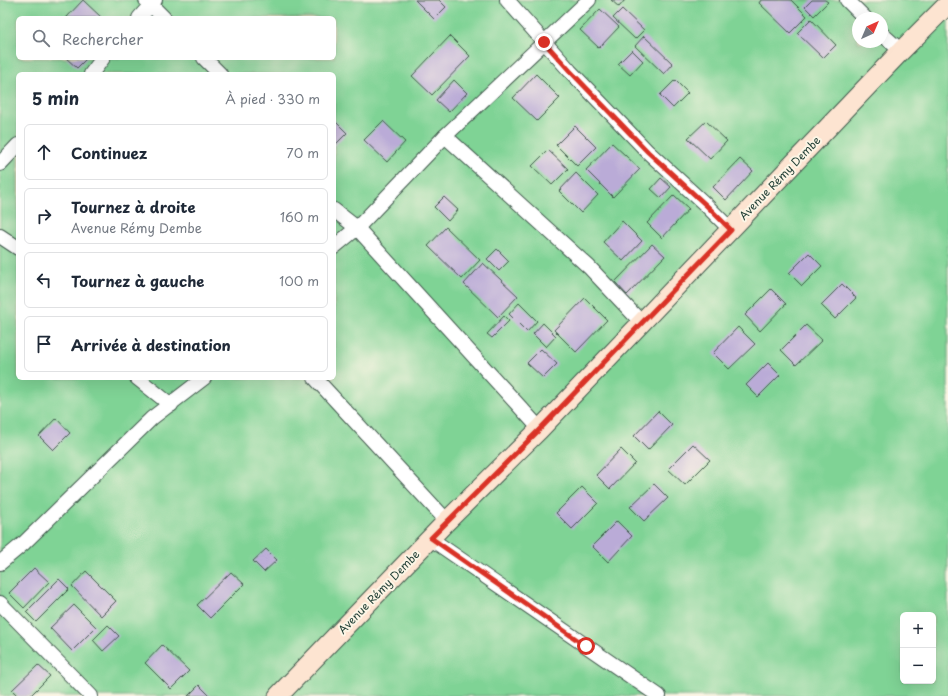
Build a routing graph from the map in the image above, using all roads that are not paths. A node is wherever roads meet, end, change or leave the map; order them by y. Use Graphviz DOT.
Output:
graph roads {
  1 [pos="507,0"];
  2 [pos="589,0"];
  3 [pos="847,0"];
  4 [pos="150,2"];
  5 [pos="948,4"];
  6 [pos="859,12"];
  7 [pos="140,16"];
  8 [pos="162,16"];
  9 [pos="888,39"];
  10 [pos="544,42"];
  11 [pos="901,51"];
  12 [pos="102,60"];
  13 [pos="206,60"];
  14 [pos="92,72"];
  15 [pos="218,72"];
  16 [pos="445,136"];
  17 [pos="16,147"];
  18 [pos="0,164"];
  19 [pos="336,212"];
  20 [pos="357,228"];
  21 [pos="731,230"];
  22 [pos="0,236"];
  23 [pos="336,244"];
  24 [pos="16,247"];
  25 [pos="642,323"];
  26 [pos="140,380"];
  27 [pos="202,380"];
  28 [pos="317,380"];
  29 [pos="171,405"];
  30 [pos="540,429"];
  31 [pos="447,521"];
  32 [pos="431,538"];
  33 [pos="0,562"];
  34 [pos="0,604"];
  35 [pos="91,696"];
  36 [pos="278,696"];
  37 [pos="659,696"];
  1 -- 10 [label="street"];
  2 -- 10 [label="street"];
  3 -- 6 [label="street"];
  4 -- 7 [label="street"];
  4 -- 8 [label="street"];
  5 -- 11 [label="street, Avenue Rémy Dembe"];
  9 -- 11 [label="street"];
  10 -- 16 [label="street"];
  10 -- 21 [label="street"];
  11 -- 21 [label="street, Avenue Rémy Dembe"];
  12 -- 14 [label="street"];
  13 -- 15 [label="street"];
  16 -- 20 [label="street"];
  16 -- 25 [label="street"];
  17 -- 18 [label="street"];
  19 -- 20 [label="street"];
  20 -- 23 [label="street"];
  20 -- 30 [label="street"];
  21 -- 25 [label="street, Avenue Rémy Dembe"];
  22 -- 24 [label="street"];
  25 -- 30 [label="street, Avenue Rémy Dembe"];
  26 -- 29 [label="street"];
  27 -- 29 [label="street"];
  28 -- 31 [label="street"];
  29 -- 33 [label="street"];
  30 -- 31 [label="street, Avenue Rémy Dembe"];
  31 -- 32 [label="street, Avenue Rémy Dembe"];
  32 -- 36 [label="street, Avenue Rémy Dembe"];
  32 -- 37 [label="street"];
  34 -- 35 [label="street"];
}
